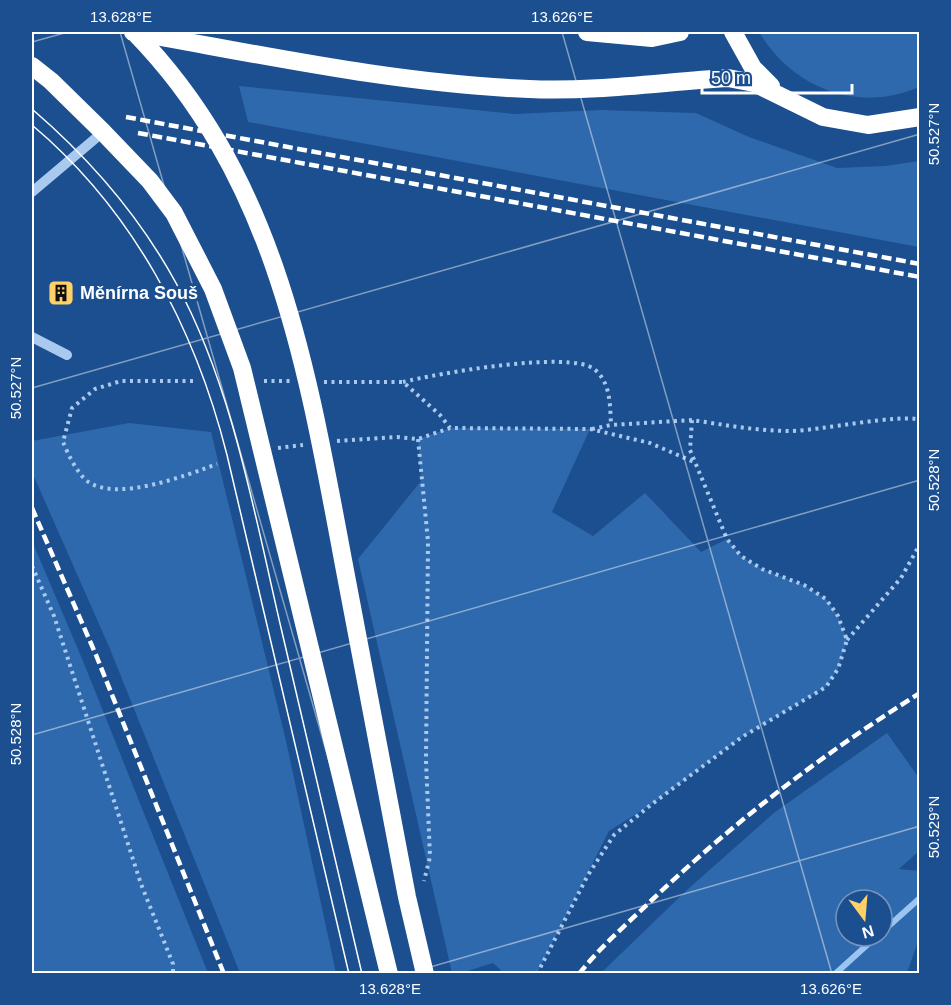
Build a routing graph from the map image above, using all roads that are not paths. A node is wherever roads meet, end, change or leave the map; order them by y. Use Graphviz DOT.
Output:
graph roads {
  1 [pos="133,32"];
  2 [pos="587,32"];
  3 [pos="680,32"];
  4 [pos="733,32"];
  5 [pos="32,66"];
  6 [pos="781,96"];
  7 [pos="920,117"];
  8 [pos="103,132"];
  9 [pos="32,192"];
  10 [pos="32,337"];
  11 [pos="67,355"];
  12 [pos="389,974"];
  13 [pos="424,974"];
  1 -- 6 [label="highway"];
  1 -- 13 [label="highway"];
  2 -- 3 [label="highway"];
  4 -- 6 [label="highway"];
  5 -- 8 [label="highway"];
  6 -- 7 [label="highway"];
  8 -- 9 [label="lane"];
  8 -- 12 [label="highway"];
  10 -- 11 [label="lane"];
}
